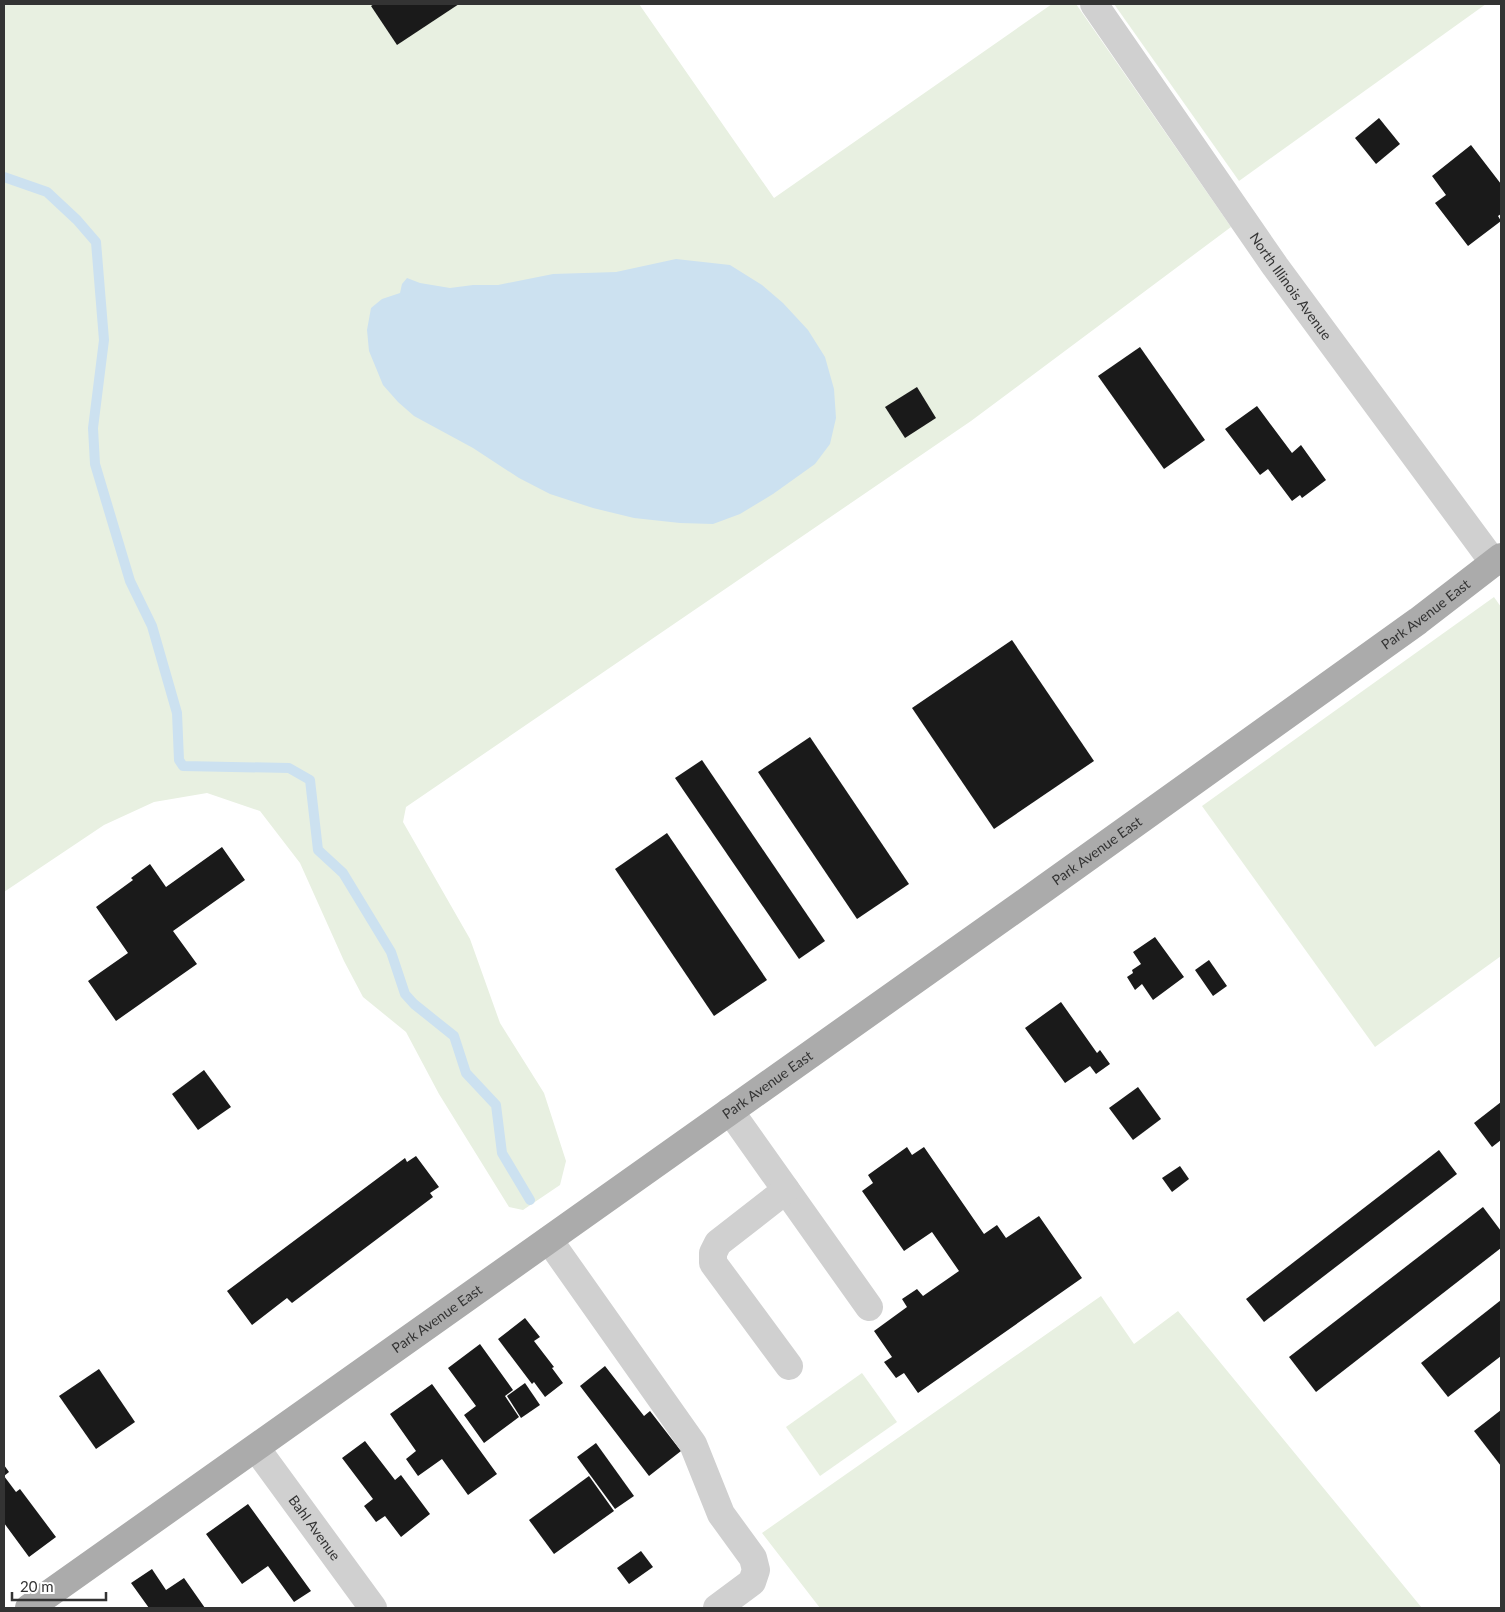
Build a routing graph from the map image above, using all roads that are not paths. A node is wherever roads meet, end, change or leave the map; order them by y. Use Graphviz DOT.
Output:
graph roads {
  1 [pos="1094,4"];
  2 [pos="1499,565"];
  3 [pos="730,1111"];
  4 [pos="786,1190"];
  5 [pos="549,1240"];
  6 [pos="869,1307"];
  7 [pos="789,1366"];
  8 [pos="256,1448"];
  9 [pos="29,1608"];
  10 [pos="373,1608"];
  11 [pos="717,1608"];
  1 -- 2 [label="street, North Illinois Avenue"];
  2 -- 3 [label="main road, Park Avenue East"];
  3 -- 4 [label="street"];
  3 -- 5 [label="main road, Park Avenue East"];
  4 -- 6 [label="street"];
  4 -- 7 [label="street"];
  5 -- 8 [label="main road, Park Avenue East"];
  5 -- 11 [label="street"];
  8 -- 9 [label="main road, Park Avenue East"];
  8 -- 10 [label="street, Bahl Avenue"];
}
